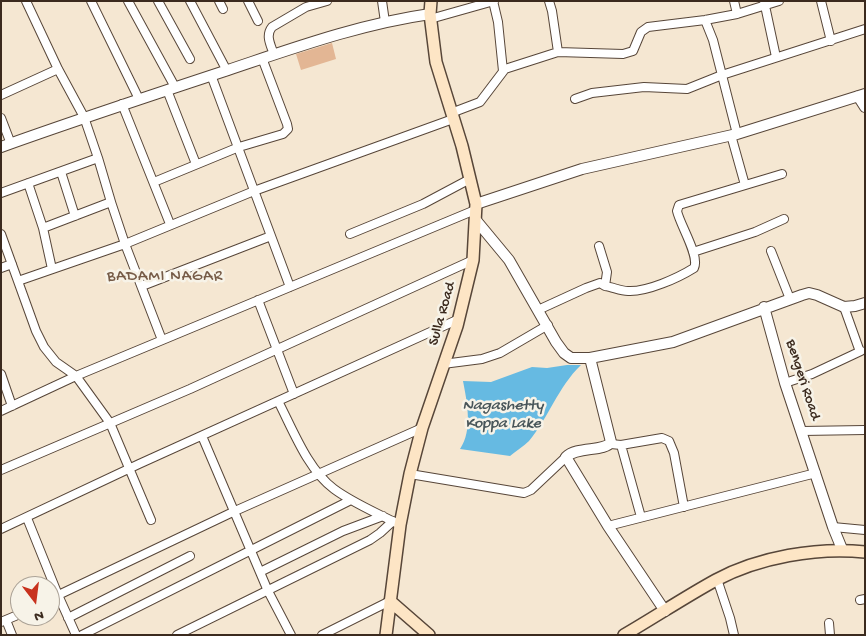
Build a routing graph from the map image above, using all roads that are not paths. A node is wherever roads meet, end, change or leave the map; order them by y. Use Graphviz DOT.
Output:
graph roads {
  1 [pos="26,1"];
  2 [pos="91,1"];
  3 [pos="128,1"];
  4 [pos="158,1"];
  5 [pos="190,1"];
  6 [pos="219,1"];
  7 [pos="248,1"];
  8 [pos="327,1"];
  9 [pos="382,1"];
  10 [pos="431,1"];
  11 [pos="493,1"];
  12 [pos="549,1"];
  13 [pos="734,1"];
  14 [pos="778,1"];
  15 [pos="821,1"];
  16 [pos="765,3"];
  17 [pos="223,9"];
  18 [pos="737,14"];
  19 [pos="430,16"];
  20 [pos="705,20"];
  21 [pos="258,21"];
  22 [pos="385,22"];
  23 [pos="865,29"];
  24 [pos="831,41"];
  25 [pos="558,52"];
  26 [pos="274,55"];
  27 [pos="776,57"];
  28 [pos="262,58"];
  29 [pos="190,59"];
  30 [pos="58,68"];
  31 [pos="226,71"];
  32 [pos="503,71"];
  33 [pos="722,75"];
  34 [pos="211,76"];
  35 [pos="171,88"];
  36 [pos="1,94"];
  37 [pos="861,95"];
  38 [pos="139,99"];
  39 [pos="575,99"];
  40 [pos="122,104"];
  41 [pos="865,107"];
  42 [pos="452,116"];
  43 [pos="84,117"];
  44 [pos="1,118"];
  45 [pos="734,135"];
  46 [pos="6,145"];
  47 [pos="238,148"];
  48 [pos="98,158"];
  49 [pos="196,164"];
  50 [pos="62,172"];
  51 [pos="782,174"];
  52 [pos="470,179"];
  53 [pos="154,182"];
  54 [pos="28,183"];
  55 [pos="745,185"];
  56 [pos="254,191"];
  57 [pos="1,193"];
  58 [pos="111,202"];
  59 [pos="475,211"];
  60 [pos="75,216"];
  61 [pos="784,219"];
  62 [pos="170,224"];
  63 [pos="43,228"];
  64 [pos="1,234"];
  65 [pos="350,234"];
  66 [pos="271,236"];
  67 [pos="125,244"];
  68 [pos="599,246"];
  69 [pos="771,251"];
  70 [pos="693,252"];
  71 [pos="473,260"];
  72 [pos="12,264"];
  73 [pos="1,268"];
  74 [pos="52,269"];
  75 [pos="18,281"];
  76 [pos="142,286"];
  77 [pos="605,286"];
  78 [pos="290,287"];
  79 [pos="790,299"];
  80 [pos="258,300"];
  81 [pos="865,303"];
  82 [pos="844,307"];
  83 [pos="764,308"];
  84 [pos="538,310"];
  85 [pos="459,319"];
  86 [pos="548,325"];
  87 [pos="162,340"];
  88 [pos="277,349"];
  89 [pos="590,358"];
  90 [pos="443,364"];
  91 [pos="1,374"];
  92 [pos="76,376"];
  93 [pos="785,383"];
  94 [pos="294,394"];
  95 [pos="278,401"];
  96 [pos="12,406"];
  97 [pos="1,410"];
  98 [pos="110,423"];
  99 [pos="422,428"];
  100 [pos="865,430"];
  101 [pos="802,431"];
  102 [pos="202,436"];
  103 [pos="616,445"];
  104 [pos="566,457"];
  105 [pos="129,469"];
  106 [pos="1,470"];
  107 [pos="816,473"];
  108 [pos="319,474"];
  109 [pos="410,474"];
  110 [pos="351,500"];
  111 [pos="684,507"];
  112 [pos="235,511"];
  113 [pos="382,516"];
  114 [pos="640,517"];
  115 [pos="27,518"];
  116 [pos="152,520"];
  117 [pos="397,523"];
  118 [pos="608,526"];
  119 [pos="833,527"];
  120 [pos="1,529"];
  121 [pos="865,530"];
  122 [pos="842,549"];
  123 [pos="251,551"];
  124 [pos="865,552"];
  125 [pos="190,556"];
  126 [pos="260,572"];
  127 [pos="47,576"];
  128 [pos="717,580"];
  129 [pos="268,591"];
  130 [pos="60,594"];
  131 [pos="390,601"];
  132 [pos="60,606"];
  133 [pos="665,611"];
  134 [pos="68,618"];
  135 [pos="4,621"];
  136 [pos="829,623"];
  137 [pos="12,635"];
  138 [pos="76,635"];
  139 [pos="82,635"];
  140 [pos="177,635"];
  141 [pos="291,635"];
  142 [pos="322,635"];
  143 [pos="386,635"];
  144 [pos="429,635"];
  145 [pos="624,635"];
  146 [pos="734,635"];
  147 [pos="830,635"];
  1 -- 30 [label="street"];
  2 -- 38 [label="street"];
  3 -- 35 [label="street"];
  4 -- 29 [label="street"];
  5 -- 31 [label="street"];
  6 -- 17 [label="street"];
  7 -- 21 [label="street"];
  8 -- 26 [label="street"];
  9 -- 22 [label="street"];
  10 -- 19 [label="main road, Sulla Road"];
  11 -- 19 [label="street"];
  11 -- 32 [label="street"];
  12 -- 25 [label="street"];
  13 -- 18 [label="street"];
  14 -- 16 [label="street"];
  15 -- 24 [label="street"];
  16 -- 18 [label="street"];
  16 -- 27 [label="street"];
  18 -- 20 [label="street"];
  19 -- 22 [label="street"];
  19 -- 42 [label="main road, Sulla Road"];
  20 -- 25 [label="street"];
  20 -- 33 [label="street"];
  22 -- 26 [label="street"];
  23 -- 24 [label="street"];
  24 -- 27 [label="street"];
  25 -- 32 [label="street"];
  26 -- 28 [label="street"];
  27 -- 33 [label="street"];
  28 -- 31 [label="street"];
  28 -- 47 [label="street"];
  30 -- 36 [label="street"];
  30 -- 43 [label="street"];
  31 -- 34 [label="street"];
  32 -- 42 [label="street"];
  33 -- 39 [label="street"];
  33 -- 45 [label="street"];
  34 -- 35 [label="street"];
  34 -- 47 [label="street"];
  35 -- 38 [label="street"];
  35 -- 49 [label="street"];
  37 -- 41 [label="street"];
  37 -- 45 [label="street"];
  38 -- 40 [label="street"];
  40 -- 43 [label="street"];
  40 -- 53 [label="street"];
  42 -- 52 [label="main road, Sulla Road"];
  42 -- 56 [label="street"];
  43 -- 46 [label="street"];
  43 -- 48 [label="street"];
  44 -- 46 [label="street"];
  45 -- 55 [label="street"];
  45 -- 59 [label="street"];
  47 -- 49 [label="street"];
  47 -- 56 [label="street"];
  48 -- 50 [label="street"];
  48 -- 58 [label="street"];
  49 -- 53 [label="street"];
  50 -- 54 [label="street"];
  50 -- 60 [label="street"];
  51 -- 55 [label="street"];
  52 -- 59 [label="main road, Sulla Road"];
  52 -- 65 [label="street"];
  53 -- 62 [label="street"];
  54 -- 57 [label="street"];
  54 -- 63 [label="street"];
  55 -- 70 [label="street"];
  56 -- 62 [label="street"];
  56 -- 66 [label="street"];
  58 -- 60 [label="street"];
  58 -- 67 [label="street"];
  59 -- 71 [label="main road, Sulla Road"];
  59 -- 78 [label="street"];
  59 -- 84 [label="street"];
  60 -- 63 [label="street"];
  61 -- 70 [label="street"];
  62 -- 67 [label="street"];
  63 -- 74 [label="street"];
  64 -- 72 [label="street"];
  66 -- 76 [label="street"];
  66 -- 78 [label="street"];
  67 -- 74 [label="street"];
  67 -- 76 [label="street"];
  68 -- 77 [label="street"];
  69 -- 79 [label="street"];
  70 -- 77 [label="street"];
  71 -- 85 [label="main road, Sulla Road"];
  71 -- 88 [label="street"];
  72 -- 73 [label="street"];
  72 -- 75 [label="street"];
  74 -- 75 [label="street"];
  75 -- 92 [label="street"];
  76 -- 87 [label="street"];
  77 -- 84 [label="street"];
  78 -- 80 [label="street"];
  79 -- 82 [label="street"];
  79 -- 83 [label="street"];
  80 -- 87 [label="street"];
  80 -- 88 [label="street"];
  81 -- 82 [label="street"];
  82 -- 93 [label="street"];
  83 -- 89 [label="street"];
  83 -- 93 [label="street, Bengeri Road"];
  84 -- 86 [label="street"];
  85 -- 90 [label="main road, Sulla Road"];
  85 -- 94 [label="street"];
  86 -- 89 [label="street"];
  86 -- 90 [label="street"];
  87 -- 92 [label="street"];
  88 -- 94 [label="street"];
  88 -- 98 [label="street"];
  89 -- 103 [label="street"];
  90 -- 99 [label="main road, Sulla Road"];
  91 -- 96 [label="street"];
  92 -- 96 [label="street"];
  92 -- 98 [label="street"];
  93 -- 101 [label="street, Bengeri Road"];
  94 -- 95 [label="street"];
  95 -- 102 [label="street"];
  95 -- 108 [label="street"];
  96 -- 97 [label="street"];
  98 -- 105 [label="street"];
  98 -- 106 [label="street"];
  99 -- 108 [label="street"];
  99 -- 109 [label="main road, Sulla Road"];
  100 -- 101 [label="street, Bengeri Road"];
  101 -- 107 [label="street"];
  102 -- 105 [label="street"];
  102 -- 112 [label="street"];
  103 -- 104 [label="street"];
  103 -- 111 [label="street"];
  103 -- 114 [label="street"];
  104 -- 109 [label="street"];
  104 -- 118 [label="street"];
  105 -- 115 [label="street"];
  105 -- 116 [label="street"];
  107 -- 111 [label="street"];
  107 -- 119 [label="street"];
  108 -- 110 [label="street"];
  108 -- 112 [label="street"];
  109 -- 117 [label="main road, Sulla Road"];
  110 -- 113 [label="street"];
  110 -- 123 [label="street"];
  111 -- 114 [label="street"];
  112 -- 123 [label="street"];
  112 -- 130 [label="street"];
  113 -- 117 [label="street"];
  113 -- 126 [label="street"];
  114 -- 118 [label="street"];
  115 -- 120 [label="street"];
  115 -- 127 [label="street"];
  117 -- 129 [label="street"];
  117 -- 131 [label="main road, Sulla Road"];
  118 -- 133 [label="street"];
  119 -- 121 [label="street"];
  119 -- 122 [label="street"];
  122 -- 124 [label="main road"];
  122 -- 128 [label="main road"];
  123 -- 126 [label="street"];
  123 -- 139 [label="street"];
  125 -- 134 [label="street"];
  126 -- 129 [label="street"];
  128 -- 133 [label="main road"];
  128 -- 146 [label="street"];
  129 -- 140 [label="street"];
  129 -- 141 [label="street"];
  131 -- 142 [label="street"];
  131 -- 143 [label="main road, Sulla Road"];
  131 -- 144 [label="main road"];
  132 -- 134 [label="street"];
  133 -- 145 [label="main road"];
  134 -- 138 [label="street"];
  135 -- 137 [label="street"];
  136 -- 147 [label="street"];
}
